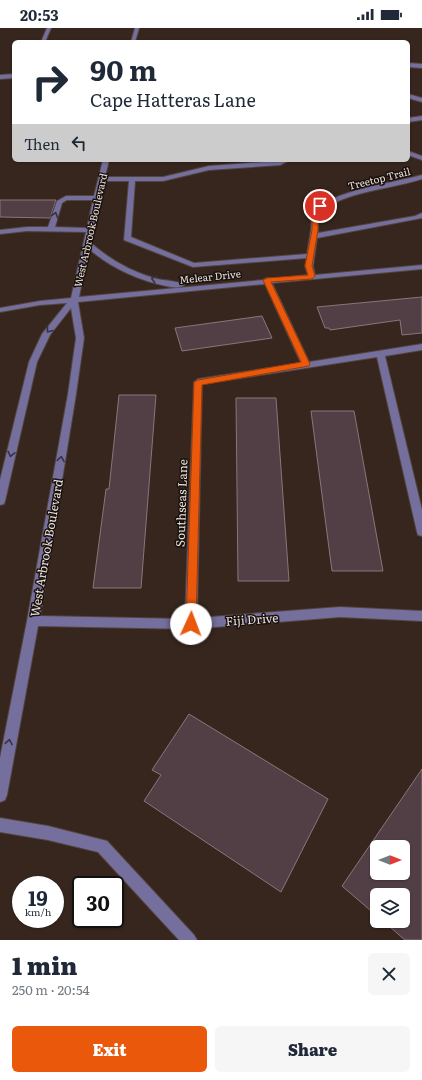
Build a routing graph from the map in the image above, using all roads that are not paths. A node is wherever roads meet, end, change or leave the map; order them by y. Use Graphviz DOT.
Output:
graph roads {
  1 [pos="49,28"];
  2 [pos="136,28"];
  3 [pos="44,40"];
  4 [pos="133,40"];
  5 [pos="410,65"];
  6 [pos="422,66"];
  7 [pos="12,76"];
  8 [pos="0,77"];
  9 [pos="410,97"];
  10 [pos="422,100"];
  11 [pos="422,118"];
  12 [pos="410,120"];
  13 [pos="410,154"];
  14 [pos="422,158"];
  15 [pos="106,162"];
  16 [pos="282,162"];
  17 [pos="102,179"];
  18 [pos="132,179"];
  19 [pos="421,179"];
  20 [pos="97,198"];
  21 [pos="422,214"];
  22 [pos="51,228"];
  23 [pos="90,230"];
  24 [pos="0,232"];
  25 [pos="314,236"];
  26 [pos="87,243"];
  27 [pos="310,256"];
  28 [pos="422,267"];
  29 [pos="312,276"];
  30 [pos="267,280"];
  31 [pos="206,286"];
  32 [pos="74,300"];
  33 [pos="0,310"];
  34 [pos="422,347"];
  35 [pos="380,353"];
  36 [pos="306,364"];
  37 [pos="0,501"];
  38 [pos="422,532"];
  39 [pos="422,616"];
  40 [pos="33,621"];
  41 [pos="191,624"];
  42 [pos="0,795"];
  43 [pos="0,825"];
  44 [pos="189,940"];
  1 -- 3 [label="street"];
  2 -- 4 [label="street"];
  5 -- 6 [label="street"];
  7 -- 8 [label="street"];
  9 -- 10 [label="street"];
  11 -- 12 [label="street"];
  13 -- 14 [label="street"];
  15 -- 17 [label="street, West Arbrook Boulevard"];
  16 -- 18 [label="street"];
  17 -- 18 [label="street"];
  17 -- 20 [label="street, West Arbrook Boulevard"];
  18 -- 27 [label="street"];
  19 -- 25 [label="street, Treetop Trail"];
  22 -- 20 [label="street, one-way"];
  20 -- 23 [label="street, West Arbrook Boulevard"];
  21 -- 25 [label="street"];
  22 -- 23 [label="street"];
  22 -- 24 [label="street"];
  23 -- 26 [label="street, West Arbrook Boulevard"];
  25 -- 27 [label="street, Treetop Trail"];
  31 -- 26 [label="street, one-way"];
  26 -- 32 [label="street, West Arbrook Boulevard"];
  27 -- 29 [label="street, Treetop Trail"];
  28 -- 29 [label="street, Melear Drive"];
  29 -- 30 [label="street, Melear Drive"];
  30 -- 31 [label="street, Melear Drive"];
  30 -- 36 [label="street"];
  31 -- 32 [label="street, Melear Drive"];
  32 -- 33 [label="street, Melear Drive"];
  32 -- 37 [label="street, West Arbrook Boulevard, one-way"];
  40 -- 32 [label="street, West Arbrook Boulevard, one-way"];
  34 -- 35 [label="street"];
  35 -- 36 [label="street"];
  35 -- 38 [label="street"];
  36 -- 41 [label="street, Southseas Lane"];
  39 -- 41 [label="street, Fiji Drive"];
  40 -- 41 [label="street, Fiji Drive"];
  42 -- 40 [label="street, West Arbrook Boulevard, one-way"];
  43 -- 44 [label="street"];
}
